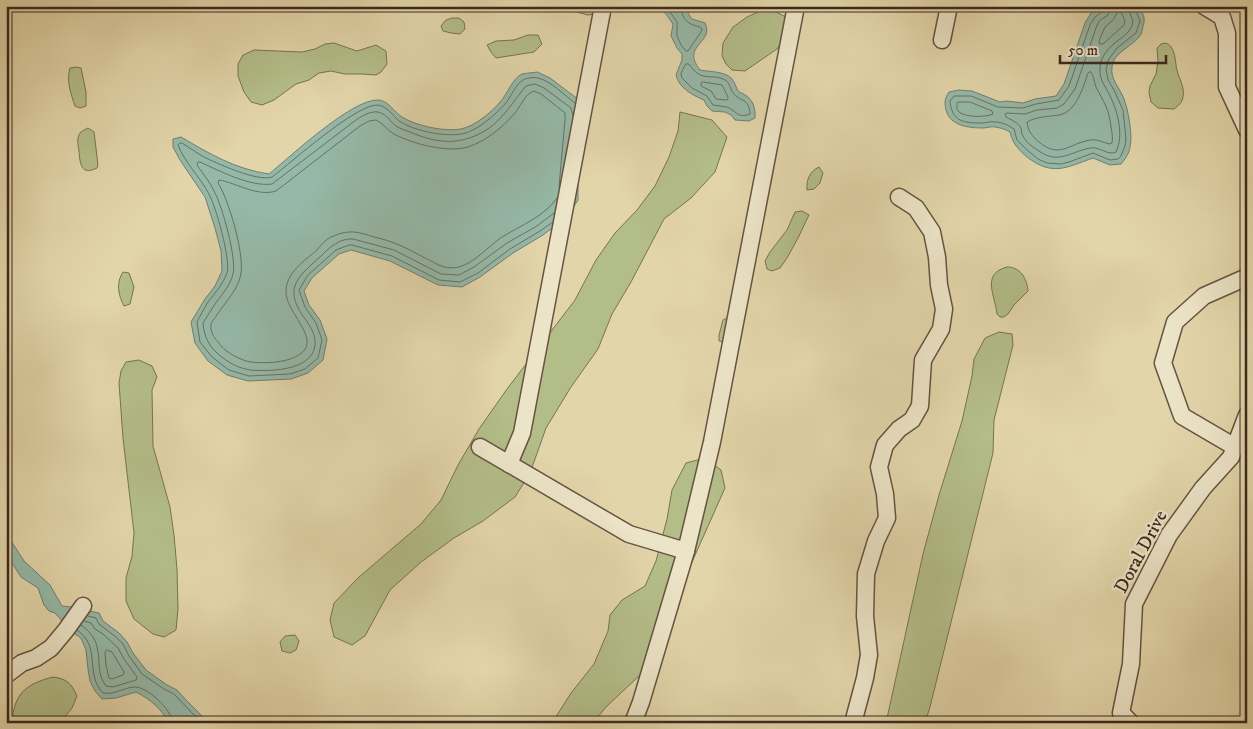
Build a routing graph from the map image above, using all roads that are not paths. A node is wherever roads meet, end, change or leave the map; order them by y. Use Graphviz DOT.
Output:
graph roads {
  1 [pos="603,6"];
  2 [pos="796,6"];
  3 [pos="949,6"];
  4 [pos="1204,6"];
  5 [pos="942,40"];
  6 [pos="1247,130"];
  7 [pos="899,197"];
  8 [pos="1247,278"];
  9 [pos="1247,415"];
  10 [pos="480,447"];
  11 [pos="1235,447"];
  12 [pos="509,464"];
  13 [pos="686,551"];
  14 [pos="83,606"];
  15 [pos="6,675"];
  16 [pos="633,723"];
  17 [pos="853,723"];
  18 [pos="1131,723"];
  1 -- 12 [label="street"];
  2 -- 13 [label="street"];
  3 -- 5 [label="street"];
  4 -- 6 [label="street"];
  7 -- 17 [label="street"];
  8 -- 11 [label="street"];
  9 -- 11 [label="street, Doral Drive"];
  10 -- 12 [label="street"];
  11 -- 18 [label="street, Doral Drive"];
  12 -- 13 [label="street"];
  13 -- 16 [label="street"];
  14 -- 15 [label="street"];
}
